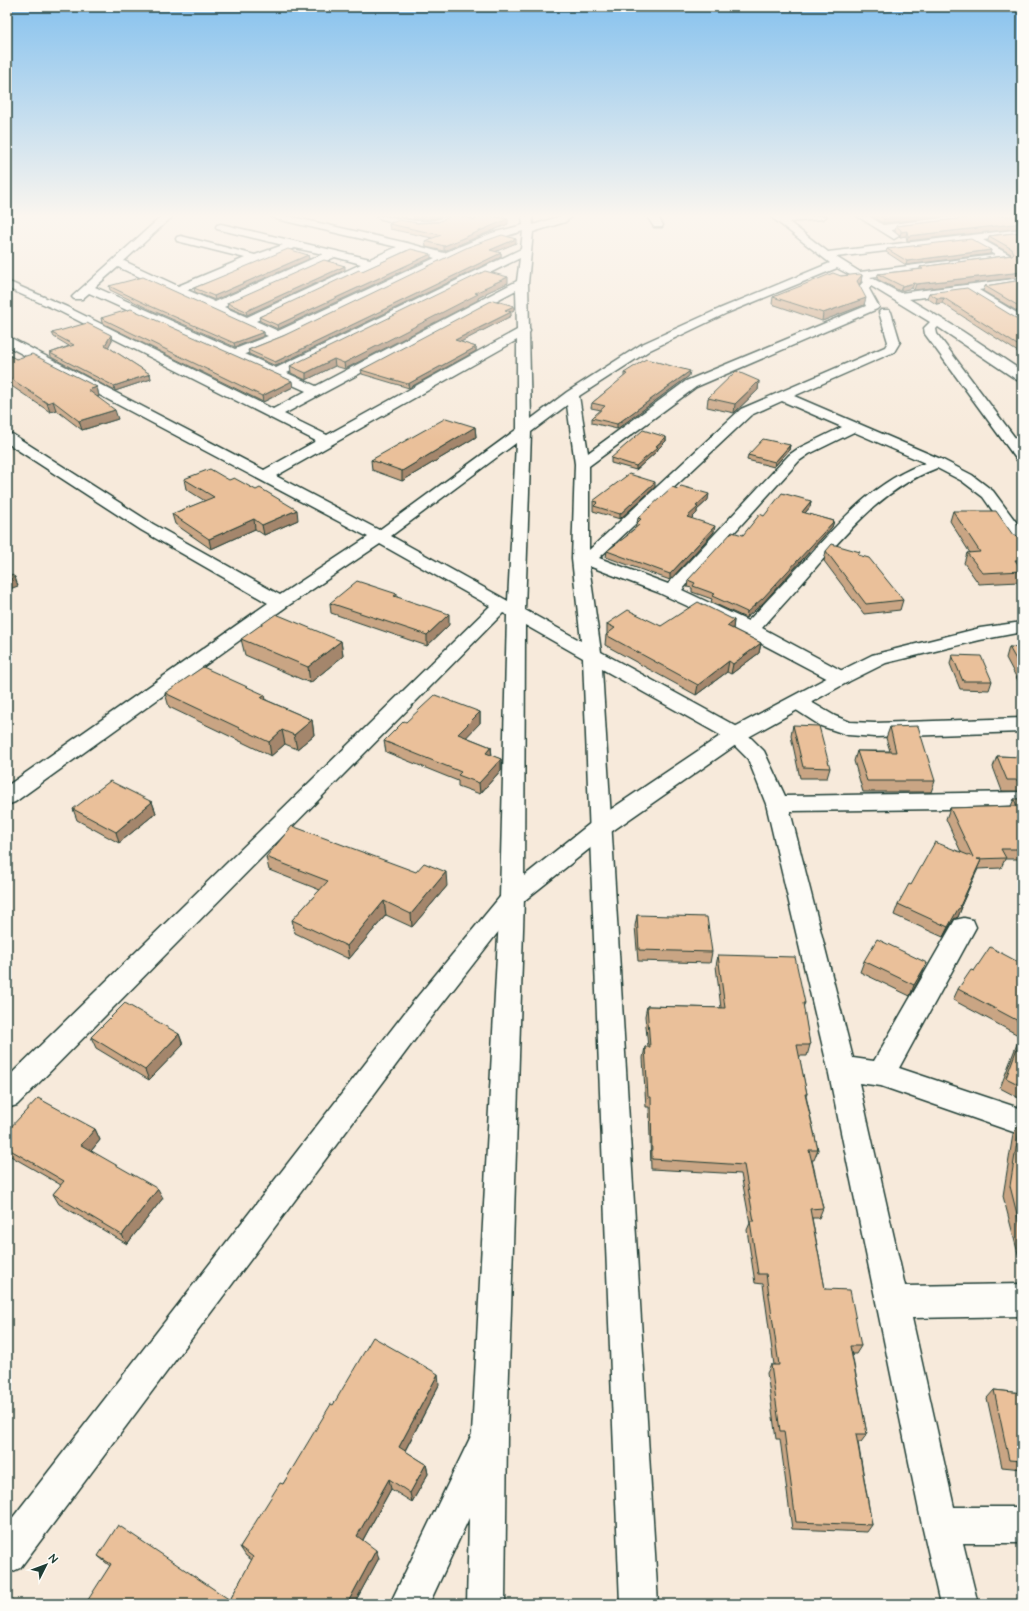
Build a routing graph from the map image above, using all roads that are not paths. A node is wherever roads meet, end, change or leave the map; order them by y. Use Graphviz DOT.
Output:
graph roads {
  1 [pos="23,291"];
  2 [pos="84,291"];
  3 [pos="95,291"];
  4 [pos="182,291"];
  5 [pos="249,291"];
  6 [pos="311,291"];
  7 [pos="374,291"];
  8 [pos="442,291"];
  9 [pos="507,291"];
  10 [pos="522,291"];
  11 [pos="773,291"];
  12 [pos="865,291"];
  13 [pos="888,291"];
  14 [pos="943,291"];
  15 [pos="973,291"];
  16 [pos="898,297"];
  17 [pos="216,306"];
  18 [pos="1022,308"];
  19 [pos="63,309"];
  20 [pos="879,310"];
  21 [pos="1004,310"];
  22 [pos="900,317"];
  23 [pos="247,321"];
  24 [pos="1022,321"];
  25 [pos="930,325"];
  26 [pos="295,329"];
  27 [pos="524,331"];
  28 [pos="309,333"];
  29 [pos="279,336"];
  30 [pos="324,338"];
  31 [pos="7,341"];
  32 [pos="338,342"];
  33 [pos="354,347"];
  34 [pos="369,352"];
  35 [pos="234,354"];
  36 [pos="384,357"];
  37 [pos="276,373"];
  38 [pos="1022,377"];
  39 [pos="317,391"];
  40 [pos="572,395"];
  41 [pos="782,396"];
  42 [pos="273,414"];
  43 [pos="853,427"];
  44 [pos="524,431"];
  45 [pos="7,438"];
  46 [pos="327,441"];
  47 [pos="1022,457"];
  48 [pos="938,463"];
  49 [pos="582,464"];
  50 [pos="265,476"];
  51 [pos="380,537"];
  52 [pos="1022,541"];
  53 [pos="584,559"];
  54 [pos="672,591"];
  55 [pos="280,603"];
  56 [pos="509,609"];
  57 [pos="1022,627"];
  58 [pos="751,629"];
  59 [pos="592,655"];
  60 [pos="841,678"];
  61 [pos="797,702"];
  62 [pos="1022,725"];
  63 [pos="736,735"];
  64 [pos="7,797"];
  65 [pos="1022,800"];
  66 [pos="777,804"];
  67 [pos="600,828"];
  68 [pos="512,898"];
  69 [pos="964,927"];
  70 [pos="842,1069"];
  71 [pos="881,1074"];
  72 [pos="7,1096"];
  73 [pos="1022,1122"];
  74 [pos="1022,1300"];
  75 [pos="892,1302"];
  76 [pos="489,1435"];
  77 [pos="940,1525"];
  78 [pos="1022,1525"];
  79 [pos="7,1555"];
  80 [pos="409,1604"];
  81 [pos="486,1604"];
  82 [pos="639,1604"];
  83 [pos="959,1604"];
  1 -- 19 [label="street"];
  2 -- 19 [label="street"];
  3 -- 35 [label="street"];
  4 -- 17 [label="street"];
  5 -- 17 [label="street"];
  6 -- 23 [label="street"];
  7 -- 26 [label="street"];
  8 -- 32 [label="street"];
  9 -- 36 [label="street"];
  10 -- 27 [label="street"];
  11 -- 40 [label="street"];
  12 -- 20 [label="street"];
  13 -- 16 [label="street"];
  14 -- 16 [label="street"];
  15 -- 21 [label="street"];
  16 -- 25 [label="street"];
  17 -- 23 [label="street"];
  18 -- 21 [label="street"];
  19 -- 42 [label="street"];
  20 -- 22 [label="street"];
  20 -- 41 [label="street"];
  20 -- 49 [label="street"];
  21 -- 24 [label="street"];
  23 -- 29 [label="street"];
  25 -- 38 [label="street"];
  25 -- 47 [label="street"];
  26 -- 28 [label="street"];
  26 -- 29 [label="street"];
  27 -- 44 [label="street"];
  27 -- 46 [label="street"];
  29 -- 35 [label="street"];
  30 -- 32 [label="street"];
  31 -- 50 [label="street"];
  32 -- 33 [label="street"];
  32 -- 37 [label="street"];
  34 -- 36 [label="street"];
  35 -- 37 [label="street"];
  36 -- 39 [label="street"];
  37 -- 39 [label="street"];
  39 -- 42 [label="street"];
  40 -- 44 [label="street"];
  40 -- 49 [label="street"];
  41 -- 43 [label="street"];
  41 -- 53 [label="street"];
  42 -- 46 [label="street"];
  43 -- 48 [label="street"];
  43 -- 54 [label="street"];
  44 -- 51 [label="street"];
  44 -- 56 [label="street"];
  45 -- 55 [label="street"];
  46 -- 50 [label="street"];
  48 -- 52 [label="street"];
  48 -- 58 [label="street"];
  49 -- 53 [label="street"];
  50 -- 51 [label="street"];
  51 -- 55 [label="street"];
  51 -- 56 [label="street"];
  53 -- 54 [label="street"];
  53 -- 59 [label="street"];
  54 -- 58 [label="street"];
  55 -- 64 [label="street"];
  56 -- 59 [label="street"];
  56 -- 68 [label="street"];
  56 -- 72 [label="street"];
  57 -- 60 [label="street"];
  58 -- 60 [label="street"];
  59 -- 63 [label="street"];
  59 -- 67 [label="street"];
  60 -- 61 [label="street"];
  61 -- 62 [label="street"];
  61 -- 63 [label="street"];
  63 -- 66 [label="street"];
  63 -- 67 [label="street"];
  65 -- 66 [label="street"];
  66 -- 70 [label="street"];
  67 -- 68 [label="street"];
  67 -- 82 [label="street"];
  68 -- 76 [label="street"];
  68 -- 79 [label="street"];
  69 -- 71 [label="street"];
  70 -- 71 [label="street"];
  70 -- 75 [label="street"];
  71 -- 73 [label="street"];
  74 -- 75 [label="street"];
  75 -- 77 [label="street"];
  76 -- 80 [label="street"];
  76 -- 81 [label="street"];
  77 -- 78 [label="street"];
  77 -- 83 [label="street"];
}
